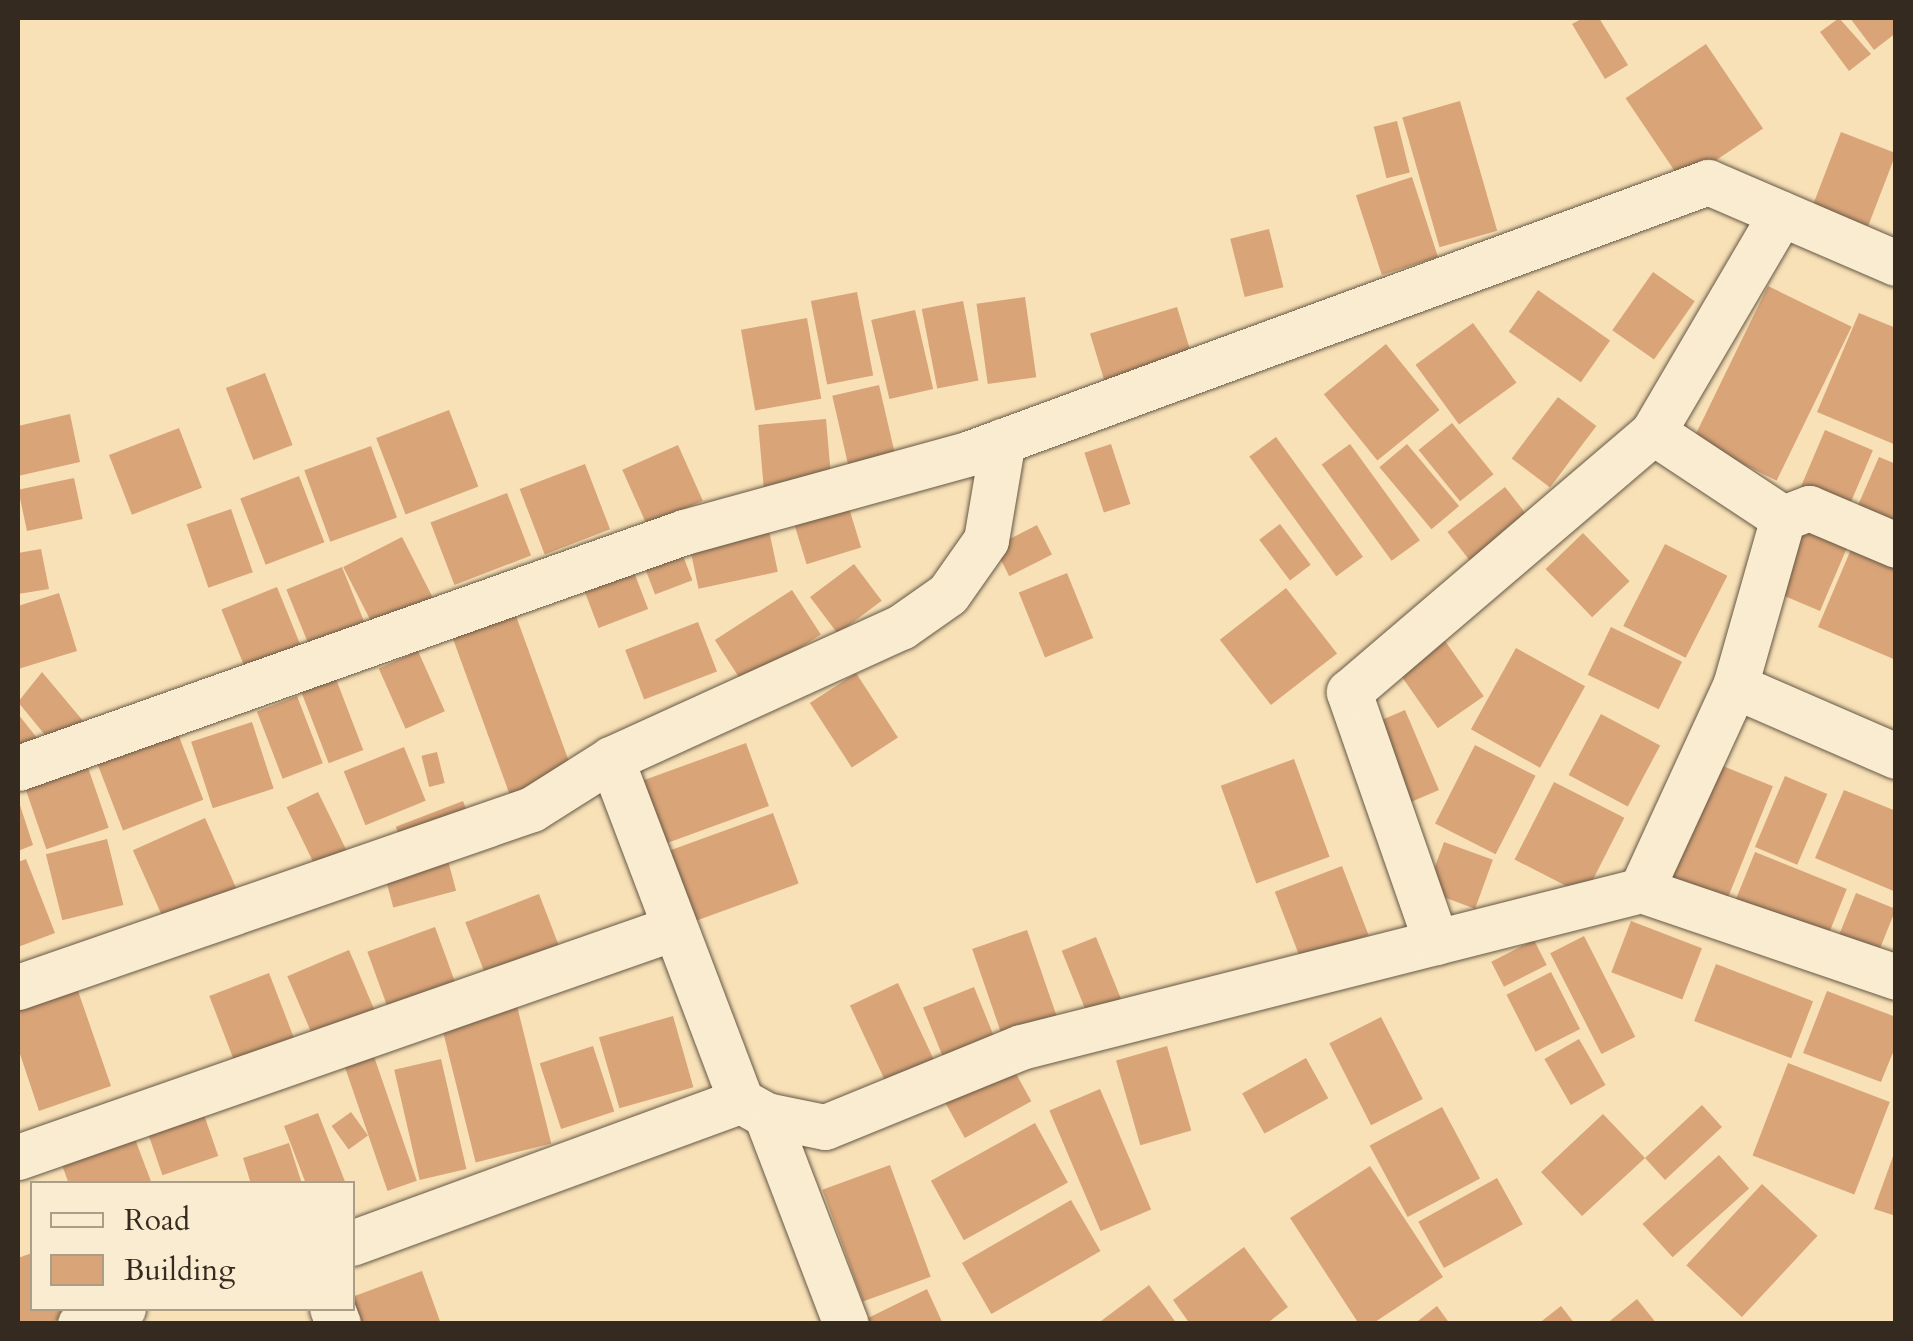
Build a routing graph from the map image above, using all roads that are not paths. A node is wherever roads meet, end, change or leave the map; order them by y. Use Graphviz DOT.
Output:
graph roads {
  1 [pos="1780,214"];
  2 [pos="1896,263"];
  3 [pos="1654,432"];
  4 [pos="1003,440"];
  5 [pos="1783,518"];
  6 [pos="1896,545"];
  7 [pos="1735,686"];
  8 [pos="1896,756"];
  9 [pos="611,759"];
  10 [pos="18,768"];
  11 [pos="1642,890"];
  12 [pos="671,929"];
  13 [pos="1436,942"];
  14 [pos="1896,977"];
  15 [pos="18,987"];
  16 [pos="753,1108"];
  17 [pos="18,1158"];
  18 [pos="355,1242"];
  19 [pos="115,1311"];
  20 [pos="80,1324"];
  21 [pos="846,1324"];
  1 -- 2 [label="street"];
  1 -- 3 [label="street"];
  1 -- 4 [label="street"];
  3 -- 5 [label="street"];
  3 -- 13 [label="street"];
  4 -- 9 [label="street"];
  4 -- 10 [label="street"];
  5 -- 6 [label="street"];
  5 -- 7 [label="street"];
  7 -- 8 [label="street"];
  7 -- 11 [label="street"];
  9 -- 12 [label="street"];
  9 -- 15 [label="street"];
  11 -- 13 [label="street"];
  11 -- 14 [label="street"];
  12 -- 16 [label="street"];
  12 -- 17 [label="street"];
  13 -- 16 [label="street"];
  16 -- 18 [label="street"];
  16 -- 21 [label="street"];
  19 -- 20 [label="street"];
}
